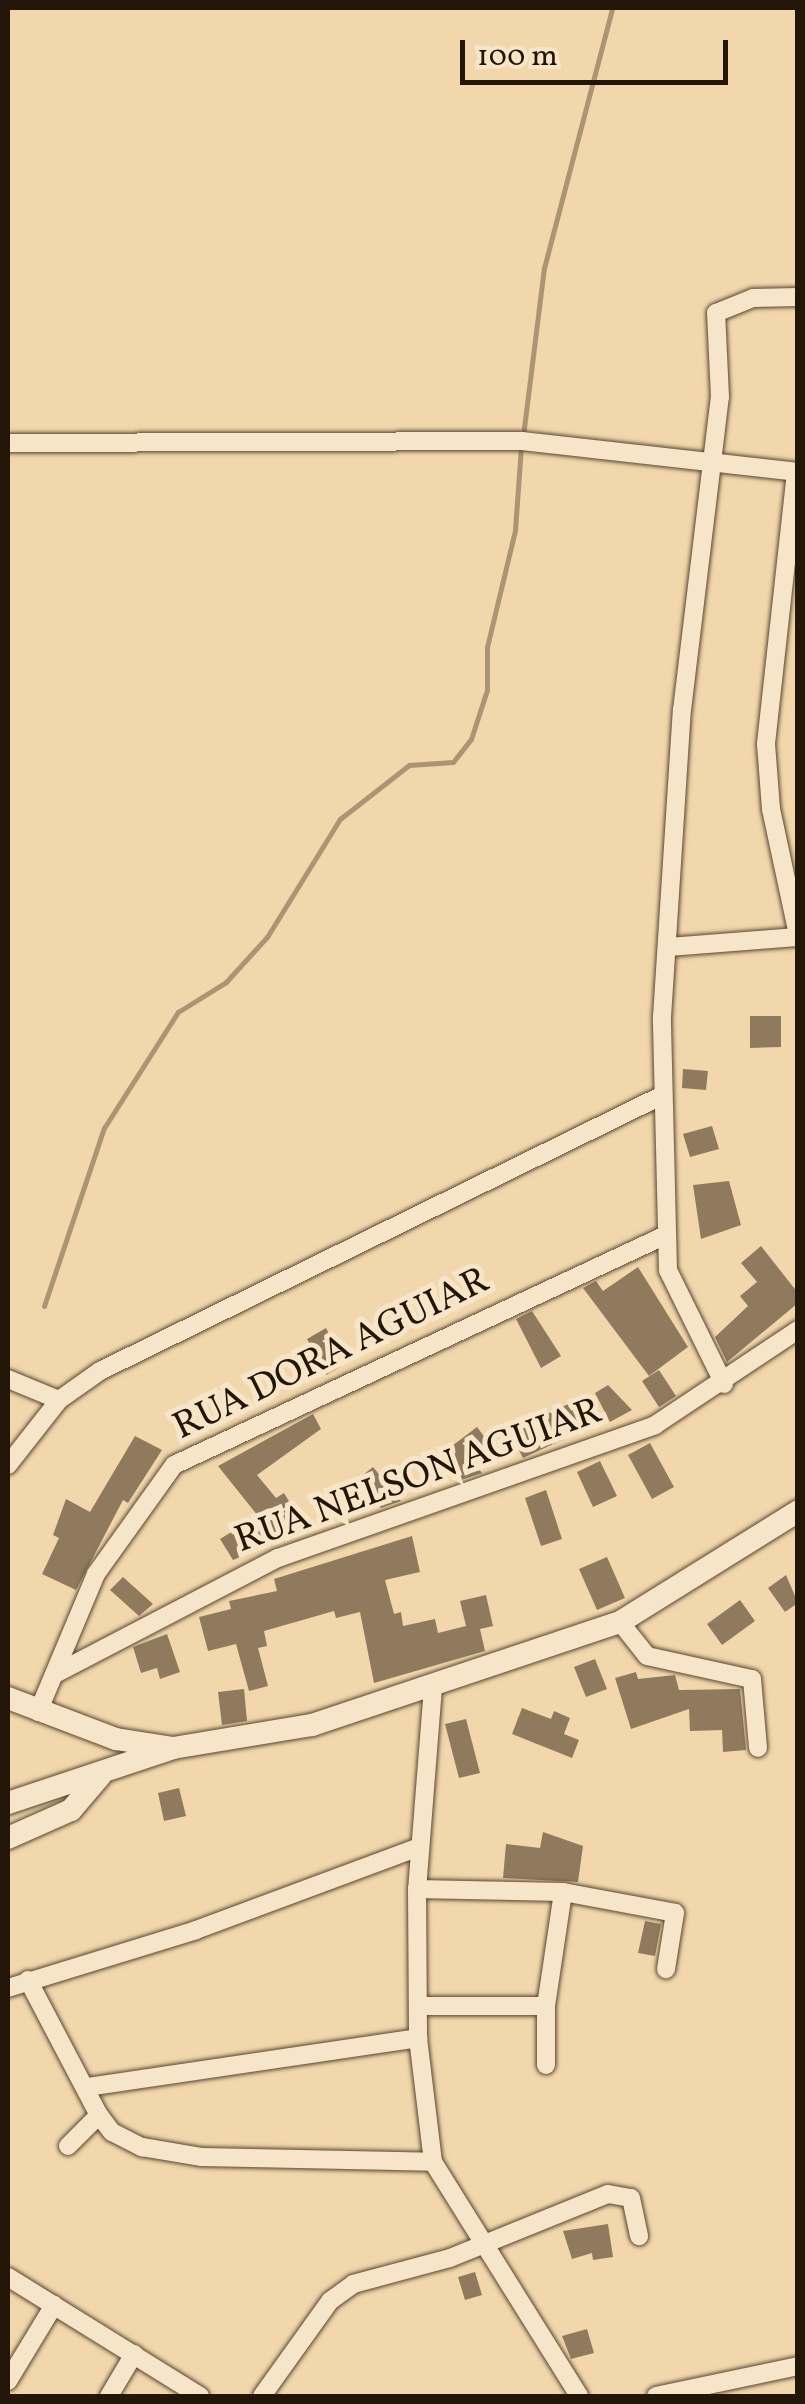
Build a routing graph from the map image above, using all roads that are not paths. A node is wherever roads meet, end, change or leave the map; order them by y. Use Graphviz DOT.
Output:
graph roads {
  1 [pos="798,297"];
  2 [pos="8,442"];
  3 [pos="712,461"];
  4 [pos="797,472"];
  5 [pos="798,936"];
  6 [pos="668,946"];
  7 [pos="663,1096"];
  8 [pos="666,1235"];
  9 [pos="798,1330"];
  10 [pos="8,1379"];
  11 [pos="724,1384"];
  12 [pos="59,1400"];
  13 [pos="8,1465"];
  14 [pos="798,1511"];
  15 [pos="620,1622"];
  16 [pos="55,1674"];
  17 [pos="433,1687"];
  18 [pos="8,1698"];
  19 [pos="38,1712"];
  20 [pos="172,1748"];
  21 [pos="758,1748"];
  22 [pos="100,1776"];
  23 [pos="8,1802"];
  24 [pos="8,1838"];
  25 [pos="417,1848"];
  26 [pos="417,1889"];
  27 [pos="563,1892"];
  28 [pos="666,1969"];
  29 [pos="28,1980"];
  30 [pos="8,1988"];
  31 [pos="419,2006"];
  32 [pos="546,2006"];
  33 [pos="418,2038"];
  34 [pos="546,2066"];
  35 [pos="87,2087"];
  36 [pos="99,2115"];
  37 [pos="68,2146"];
  38 [pos="433,2162"];
  39 [pos="639,2236"];
  40 [pos="482,2243"];
  41 [pos="8,2276"];
  42 [pos="54,2305"];
  43 [pos="134,2354"];
  44 [pos="798,2366"];
  45 [pos="8,2381"];
  46 [pos="109,2396"];
  47 [pos="200,2396"];
  48 [pos="262,2396"];
  49 [pos="579,2396"];
  50 [pos="656,2396"];
  1 -- 3 [label="street"];
  2 -- 3 [label="street"];
  3 -- 4 [label="street"];
  3 -- 6 [label="street"];
  4 -- 5 [label="street"];
  5 -- 6 [label="street"];
  6 -- 7 [label="street"];
  7 -- 8 [label="street"];
  7 -- 12 [label="street"];
  8 -- 11 [label="street"];
  8 -- 16 [label="street, RUA DORA AGUIAR"];
  9 -- 11 [label="street, RUA NELSON AGUIAR"];
  10 -- 12 [label="street"];
  11 -- 16 [label="street, RUA NELSON AGUIAR"];
  12 -- 13 [label="street"];
  14 -- 15 [label="main road"];
  15 -- 17 [label="main road"];
  15 -- 21 [label="street"];
  16 -- 19 [label="street, RUA DORA AGUIAR"];
  17 -- 20 [label="main road"];
  17 -- 25 [label="street"];
  18 -- 19 [label="main road"];
  19 -- 20 [label="main road"];
  20 -- 22 [label="main road"];
  22 -- 23 [label="main road"];
  22 -- 24 [label="main road"];
  25 -- 26 [label="street"];
  25 -- 29 [label="street"];
  26 -- 27 [label="street"];
  26 -- 31 [label="street"];
  27 -- 28 [label="street"];
  27 -- 32 [label="street"];
  29 -- 30 [label="street"];
  29 -- 35 [label="street"];
  31 -- 32 [label="street"];
  31 -- 33 [label="street"];
  32 -- 34 [label="street"];
  33 -- 35 [label="street"];
  33 -- 38 [label="street"];
  35 -- 36 [label="street"];
  36 -- 37 [label="street"];
  36 -- 38 [label="street"];
  38 -- 40 [label="street"];
  39 -- 40 [label="street"];
  40 -- 48 [label="street"];
  40 -- 49 [label="street"];
  41 -- 42 [label="street"];
  42 -- 43 [label="street"];
  42 -- 45 [label="street"];
  43 -- 46 [label="street"];
  43 -- 47 [label="street"];
  44 -- 50 [label="street"];
}
